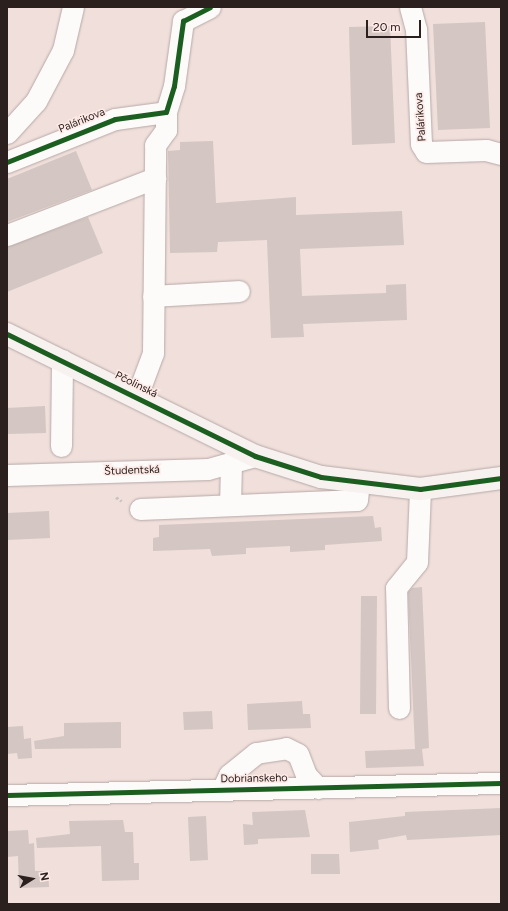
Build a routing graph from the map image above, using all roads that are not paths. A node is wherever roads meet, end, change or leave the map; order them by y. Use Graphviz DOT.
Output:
graph roads {
  1 [pos="73,7"];
  2 [pos="210,7"];
  3 [pos="410,7"];
  4 [pos="166,112"];
  5 [pos="7,133"];
  6 [pos="501,154"];
  7 [pos="7,162"];
  8 [pos="155,178"];
  9 [pos="7,235"];
  10 [pos="239,291"];
  11 [pos="153,296"];
  12 [pos="7,334"];
  13 [pos="62,360"];
  14 [pos="137,396"];
  15 [pos="61,446"];
  16 [pos="255,456"];
  17 [pos="231,463"];
  18 [pos="7,476"];
  19 [pos="501,478"];
  20 [pos="359,481"];
  21 [pos="420,489"];
  22 [pos="230,505"];
  23 [pos="140,509"];
  24 [pos="399,708"];
  25 [pos="501,782"];
  26 [pos="318,788"];
  27 [pos="222,790"];
  28 [pos="7,795"];
  1 -- 5 [label="street"];
  2 -- 4 [label="street"];
  3 -- 6 [label="street, Palárikova"];
  4 -- 7 [label="street, Palárikova"];
  4 -- 8 [label="street"];
  8 -- 9 [label="street"];
  8 -- 11 [label="street"];
  10 -- 11 [label="street"];
  11 -- 14 [label="street"];
  12 -- 13 [label="main road, Pčolinská"];
  13 -- 14 [label="main road, Pčolinská"];
  13 -- 15 [label="street"];
  14 -- 16 [label="main road, Pčolinská"];
  16 -- 17 [label="street, Študentská"];
  16 -- 20 [label="main road, Pčolinská"];
  17 -- 18 [label="street, Študentská"];
  17 -- 22 [label="street"];
  19 -- 21 [label="main road, Pčolinská"];
  20 -- 21 [label="main road, Pčolinská"];
  20 -- 22 [label="street"];
  21 -- 24 [label="street"];
  22 -- 23 [label="street"];
  25 -- 26 [label="street, Dobrianskeho"];
  26 -- 27 [label="street, Dobrianskeho"];
  26 -- 27 [label="street"];
  27 -- 28 [label="street, Dobrianskeho"];
}
